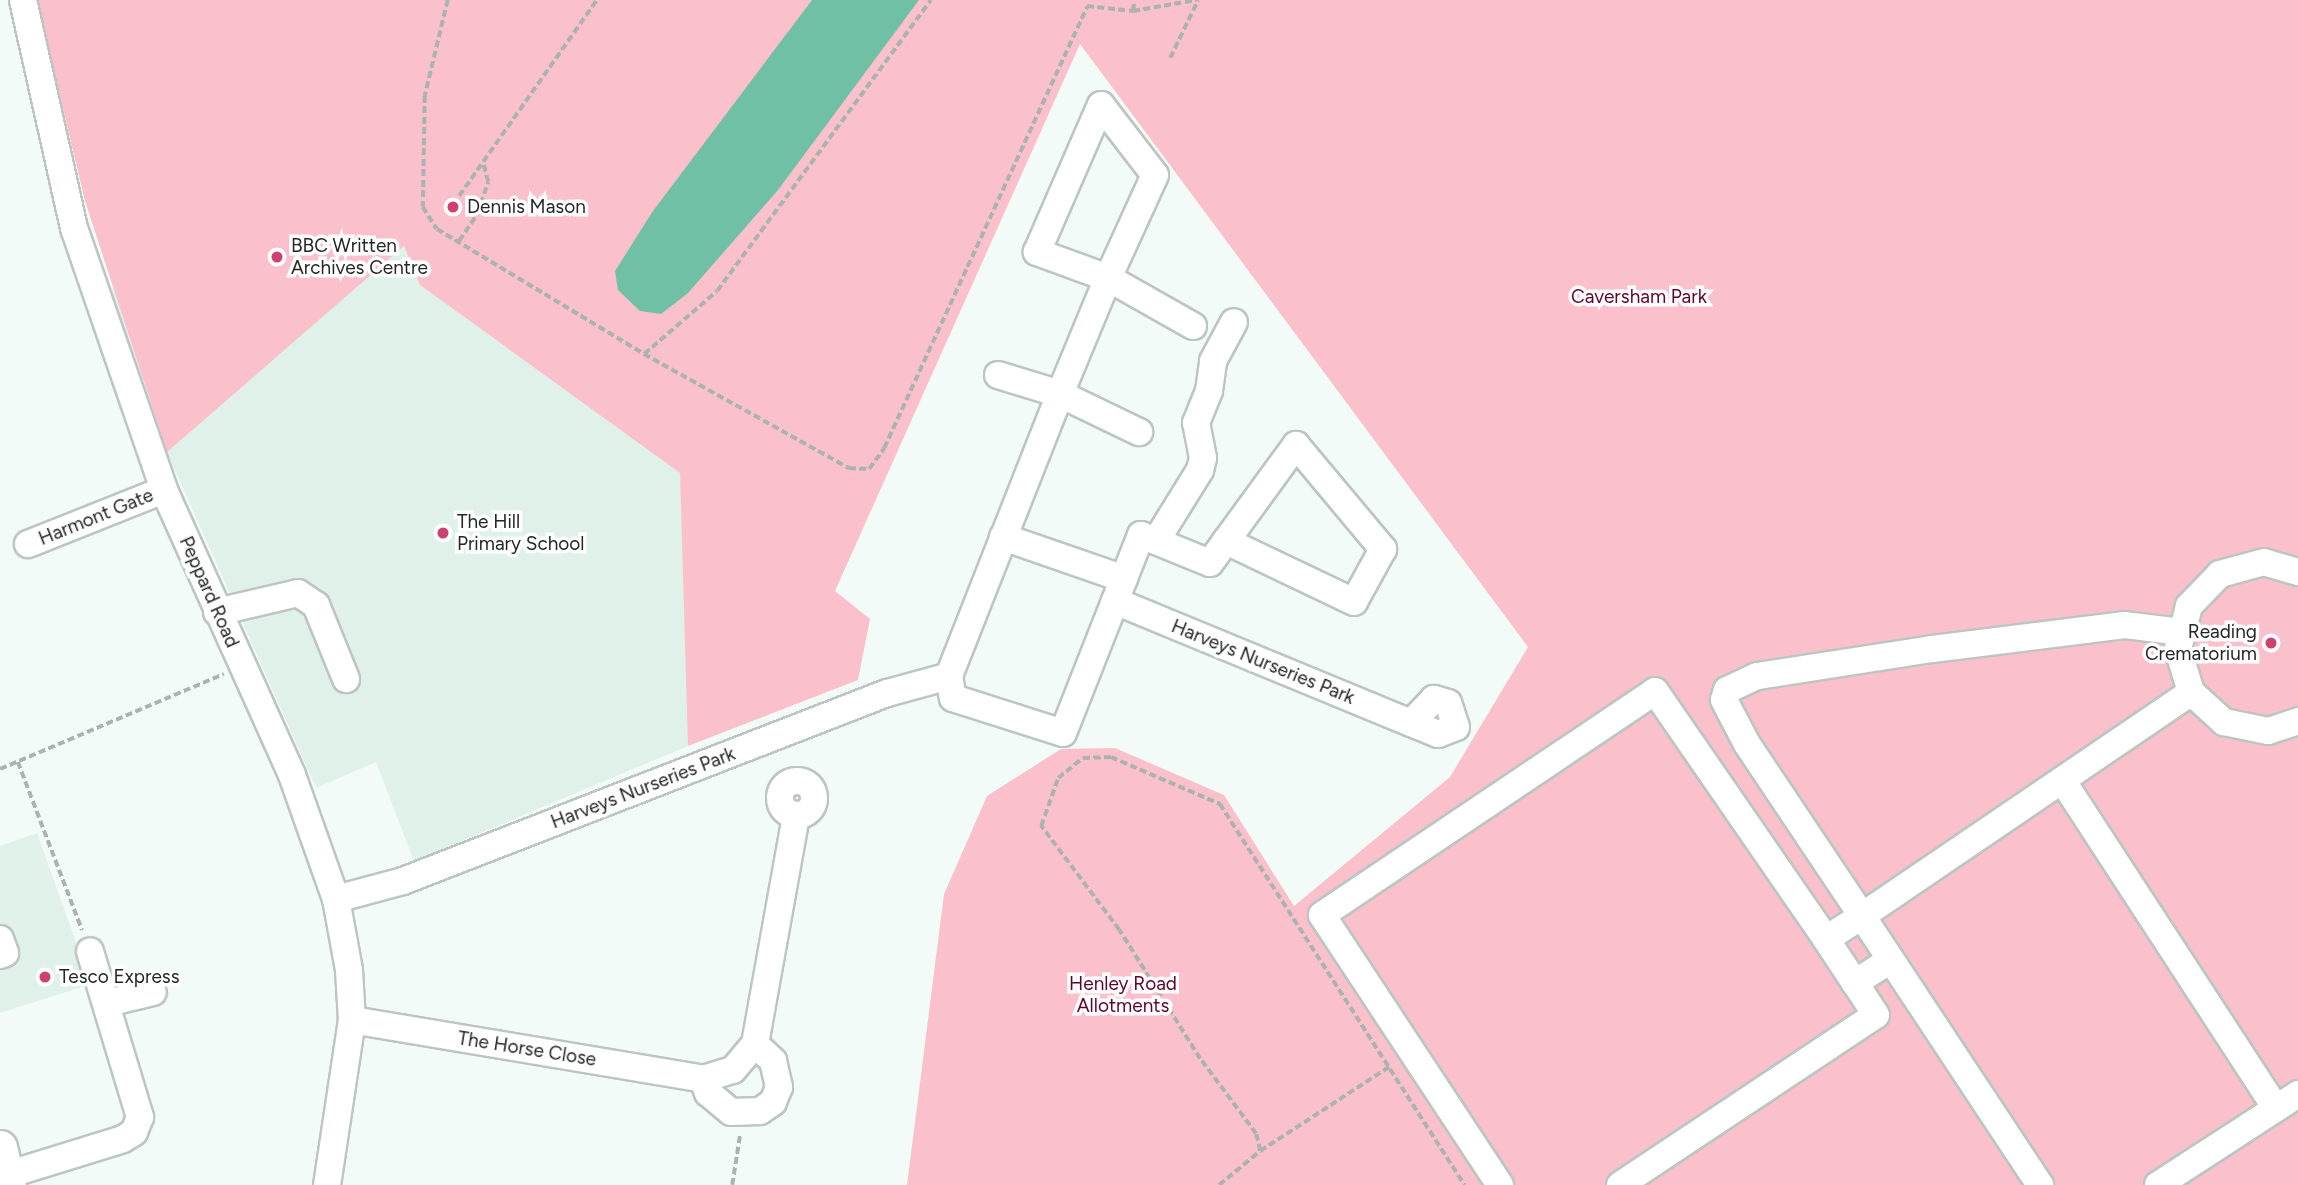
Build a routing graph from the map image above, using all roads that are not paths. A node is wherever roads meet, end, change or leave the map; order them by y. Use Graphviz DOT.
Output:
graph roads {
  1 [pos="23,0"];
  2 [pos="1108,278"];
  3 [pos="1234,322"];
  4 [pos="1193,326"];
  5 [pos="998,376"];
  6 [pos="1059,394"];
  7 [pos="1139,432"];
  8 [pos="164,490"];
  9 [pos="1003,537"];
  10 [pos="1156,541"];
  11 [pos="1226,541"];
  12 [pos="28,544"];
  13 [pos="2298,572"];
  14 [pos="1120,590"];
  15 [pos="217,612"];
  16 [pos="2182,632"];
  17 [pos="949,676"];
  18 [pos="346,679"];
  19 [pos="2191,692"];
  20 [pos="2298,720"];
  21 [pos="1411,723"];
  22 [pos="2064,783"];
  23 [pos="796,815"];
  24 [pos="336,899"];
  25 [pos="1862,916"];
  26 [pos="0,939"];
  27 [pos="1826,939"];
  28 [pos="90,951"];
  29 [pos="0,955"];
  30 [pos="1890,960"];
  31 [pos="1855,983"];
  32 [pos="153,992"];
  33 [pos="107,1003"];
  34 [pos="352,1020"];
  35 [pos="755,1044"];
  36 [pos="703,1079"];
  37 [pos="2287,1101"];
  38 [pos="5,1169"];
  39 [pos="327,1185"];
  40 [pos="1500,1185"];
  41 [pos="1620,1185"];
  42 [pos="2040,1185"];
  43 [pos="2158,1185"];
  1 -- 8 [label="street, Peppard Road"];
  2 -- 2 [label="street"];
  2 -- 4 [label="street"];
  2 -- 6 [label="street"];
  3 -- 10 [label="street"];
  5 -- 6 [label="street"];
  6 -- 7 [label="street"];
  6 -- 9 [label="street"];
  8 -- 12 [label="street, Harmont Gate"];
  8 -- 15 [label="street, Peppard Road"];
  9 -- 14 [label="street, Harveys Nurseries Park"];
  9 -- 17 [label="street"];
  10 -- 11 [label="street"];
  10 -- 14 [label="street"];
  11 -- 11 [label="street"];
  13 -- 16 [label="street"];
  14 -- 17 [label="street"];
  14 -- 21 [label="street, Harveys Nurseries Park"];
  15 -- 18 [label="street"];
  15 -- 24 [label="street, Peppard Road"];
  16 -- 19 [label="street"];
  16 -- 25 [label="street"];
  17 -- 24 [label="street, Harveys Nurseries Park"];
  19 -- 20 [label="street"];
  19 -- 22 [label="street"];
  22 -- 25 [label="street"];
  22 -- 37 [label="street"];
  23 -- 35 [label="street"];
  24 -- 34 [label="street, Peppard Road"];
  25 -- 27 [label="street"];
  25 -- 30 [label="street"];
  26 -- 29 [label="street"];
  27 -- 31 [label="street"];
  27 -- 40 [label="street"];
  28 -- 33 [label="street"];
  30 -- 31 [label="street"];
  30 -- 42 [label="street"];
  31 -- 41 [label="street"];
  32 -- 33 [label="street"];
  33 -- 38 [label="street"];
  34 -- 36 [label="street, The Horse Close"];
  34 -- 39 [label="street, Peppard Road"];
  35 -- 36 [label="street, The Horse Close"];
  35 -- 36 [label="street"];
  37 -- 43 [label="street"];
}
